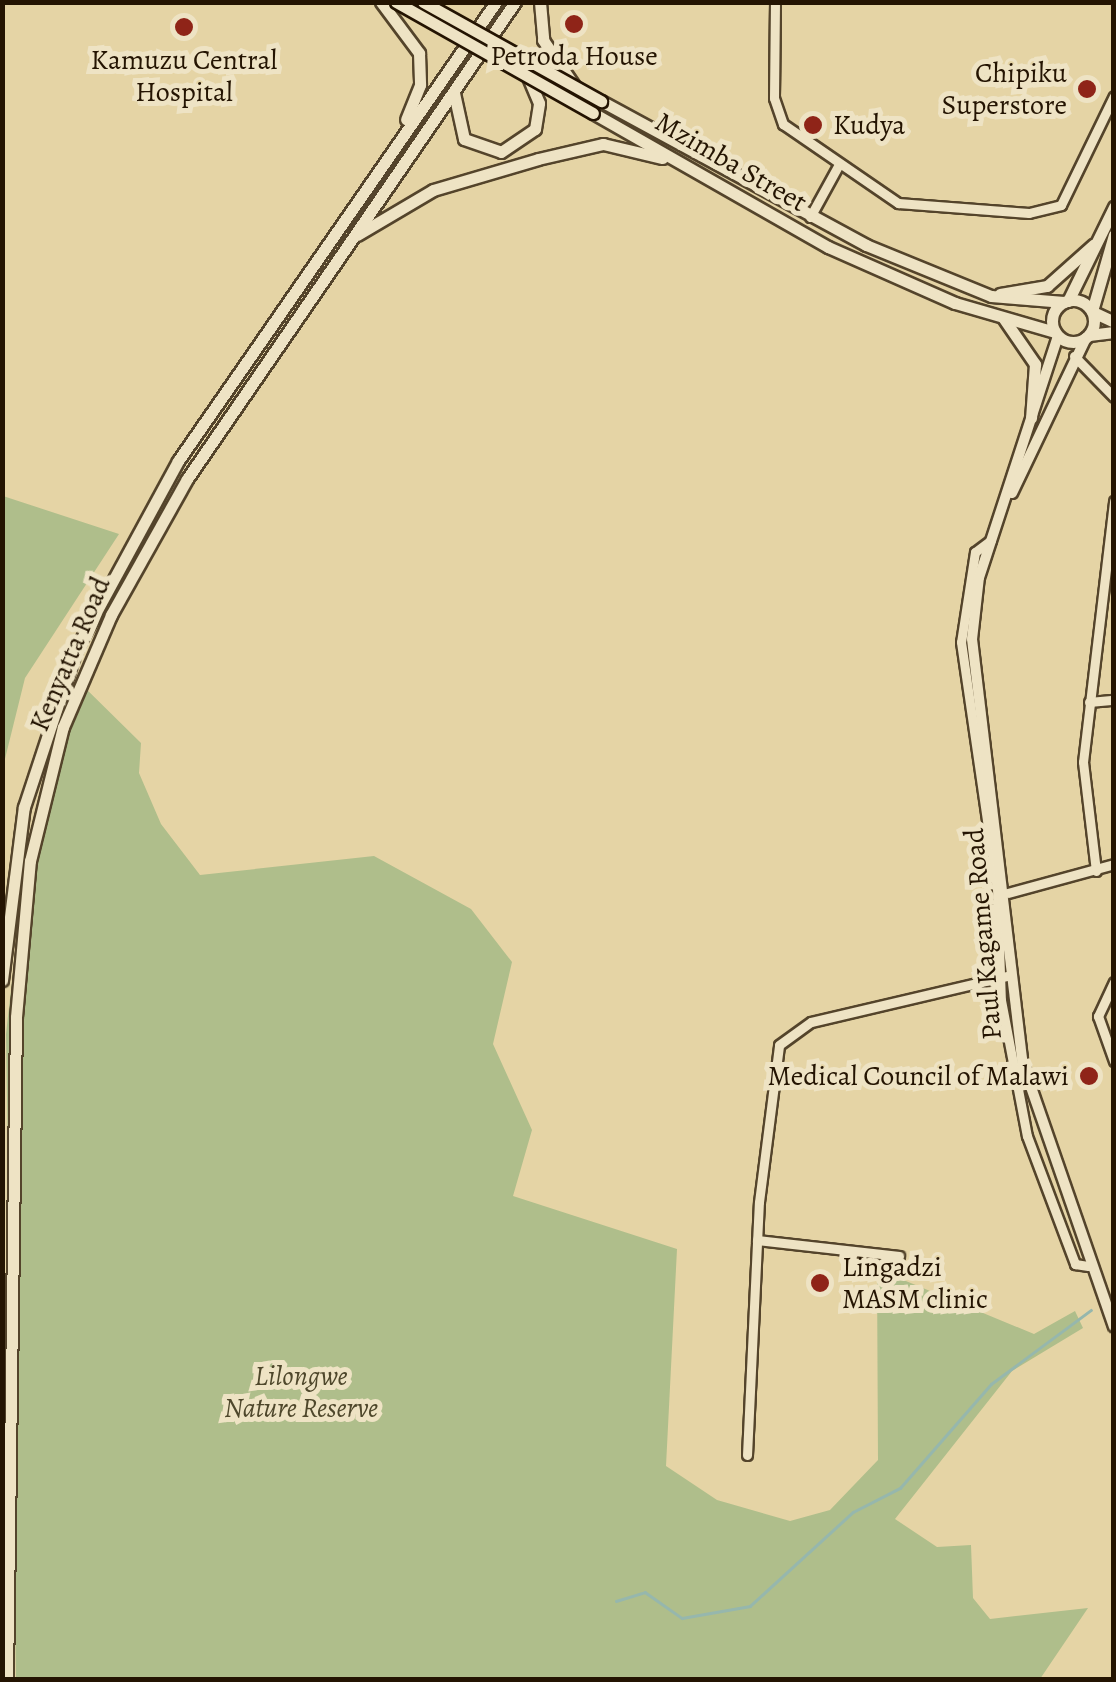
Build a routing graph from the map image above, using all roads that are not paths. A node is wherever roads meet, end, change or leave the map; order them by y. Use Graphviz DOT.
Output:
graph roads {
  1 [pos="381,2"];
  2 [pos="396,2"];
  3 [pos="423,2"];
  4 [pos="496,2"];
  5 [pos="516,2"];
  6 [pos="540,2"];
  7 [pos="775,2"];
  8 [pos="436,7"];
  9 [pos="528,77"];
  10 [pos="575,87"];
  11 [pos="454,91"];
  12 [pos="1114,96"];
  13 [pos="399,137"];
  14 [pos="838,166"];
  15 [pos="712,178"];
  16 [pos="1114,207"];
  17 [pos="810,217"];
  18 [pos="1114,234"];
  19 [pos="346,243"];
  20 [pos="1093,246"];
  21 [pos="991,296"];
  22 [pos="1066,301"];
  23 [pos="1092,311"];
  24 [pos="1000,314"];
  25 [pos="1114,322"];
  26 [pos="1114,332"];
  27 [pos="1057,334"];
  28 [pos="1088,336"];
  29 [pos="1074,356"];
  30 [pos="1114,397"];
  31 [pos="1031,418"];
  32 [pos="1114,501"];
  33 [pos="996,526"];
  34 [pos="991,540"];
  35 [pos="1114,700"];
  36 [pos="1090,702"];
  37 [pos="1114,864"];
  38 [pos="1096,871"];
  39 [pos="1008,892"];
  40 [pos="1005,976"];
  41 [pos="2,980"];
  42 [pos="1114,982"];
  43 [pos="1114,1061"];
  44 [pos="8,1173"];
  45 [pos="757,1240"];
  46 [pos="899,1256"];
  47 [pos="1114,1326"];
  48 [pos="747,1455"];
  49 [pos="7,1680"];
  1 -- 13 [label="main road"];
  2 -- 9 [label="main road, Mzimba Street, bridge"];
  3 -- 8 [label="main road, Mzimba Street, bridge"];
  4 -- 13 [label="main road, Kenyatta Road"];
  5 -- 11 [label="main road, Kenyatta Road"];
  6 -- 10 [label="main road"];
  7 -- 14 [label="street"];
  8 -- 10 [label="main road, Mzimba Street, bridge"];
  9 -- 11 [label="main road"];
  9 -- 15 [label="main road, Mzimba Street, bridge"];
  10 -- 17 [label="main road, Mzimba Street, bridge"];
  11 -- 19 [label="main road, Kenyatta Road"];
  12 -- 14 [label="street"];
  13 -- 41 [label="main road, Kenyatta Road"];
  14 -- 17 [label="street"];
  15 -- 19 [label="main road"];
  15 -- 24 [label="main road, Mzimba Street"];
  16 -- 20 [label="main road"];
  17 -- 21 [label="main road, Mzimba Street"];
  18 -- 23 [label="main road"];
  19 -- 44 [label="main road, Kenyatta Road"];
  20 -- 21 [label="main road"];
  20 -- 22 [label="main road"];
  21 -- 22 [label="main road, Mzimba Street"];
  22 -- 23 [label="main road, Mzimba Street"];
  22 -- 27 [label="main road"];
  23 -- 25 [label="main road, Mzimba Street"];
  23 -- 28 [label="main road"];
  24 -- 27 [label="main road, Mzimba Street"];
  24 -- 31 [label="main road"];
  26 -- 28 [label="main road, Mzimba Street"];
  27 -- 28 [label="main road, Mzimba Street"];
  27 -- 31 [label="street, Paul Kagame Road"];
  28 -- 29 [label="street, Paul Kagame Road"];
  29 -- 30 [label="street"];
  29 -- 33 [label="street, Paul Kagame Road"];
  31 -- 33 [label="street, Paul Kagame Road"];
  32 -- 36 [label="street"];
  33 -- 34 [label="street, Paul Kagame Road"];
  34 -- 39 [label="street, Paul Kagame Road"];
  34 -- 40 [label="street"];
  35 -- 36 [label="street"];
  36 -- 38 [label="street"];
  37 -- 38 [label="street"];
  38 -- 39 [label="street"];
  39 -- 40 [label="street, Paul Kagame Road"];
  40 -- 45 [label="street"];
  40 -- 47 [label="street, Paul Kagame Road"];
  42 -- 43 [label="street"];
  44 -- 49 [label="main road, Kenyatta Road"];
  45 -- 46 [label="street"];
  45 -- 48 [label="street"];
}
